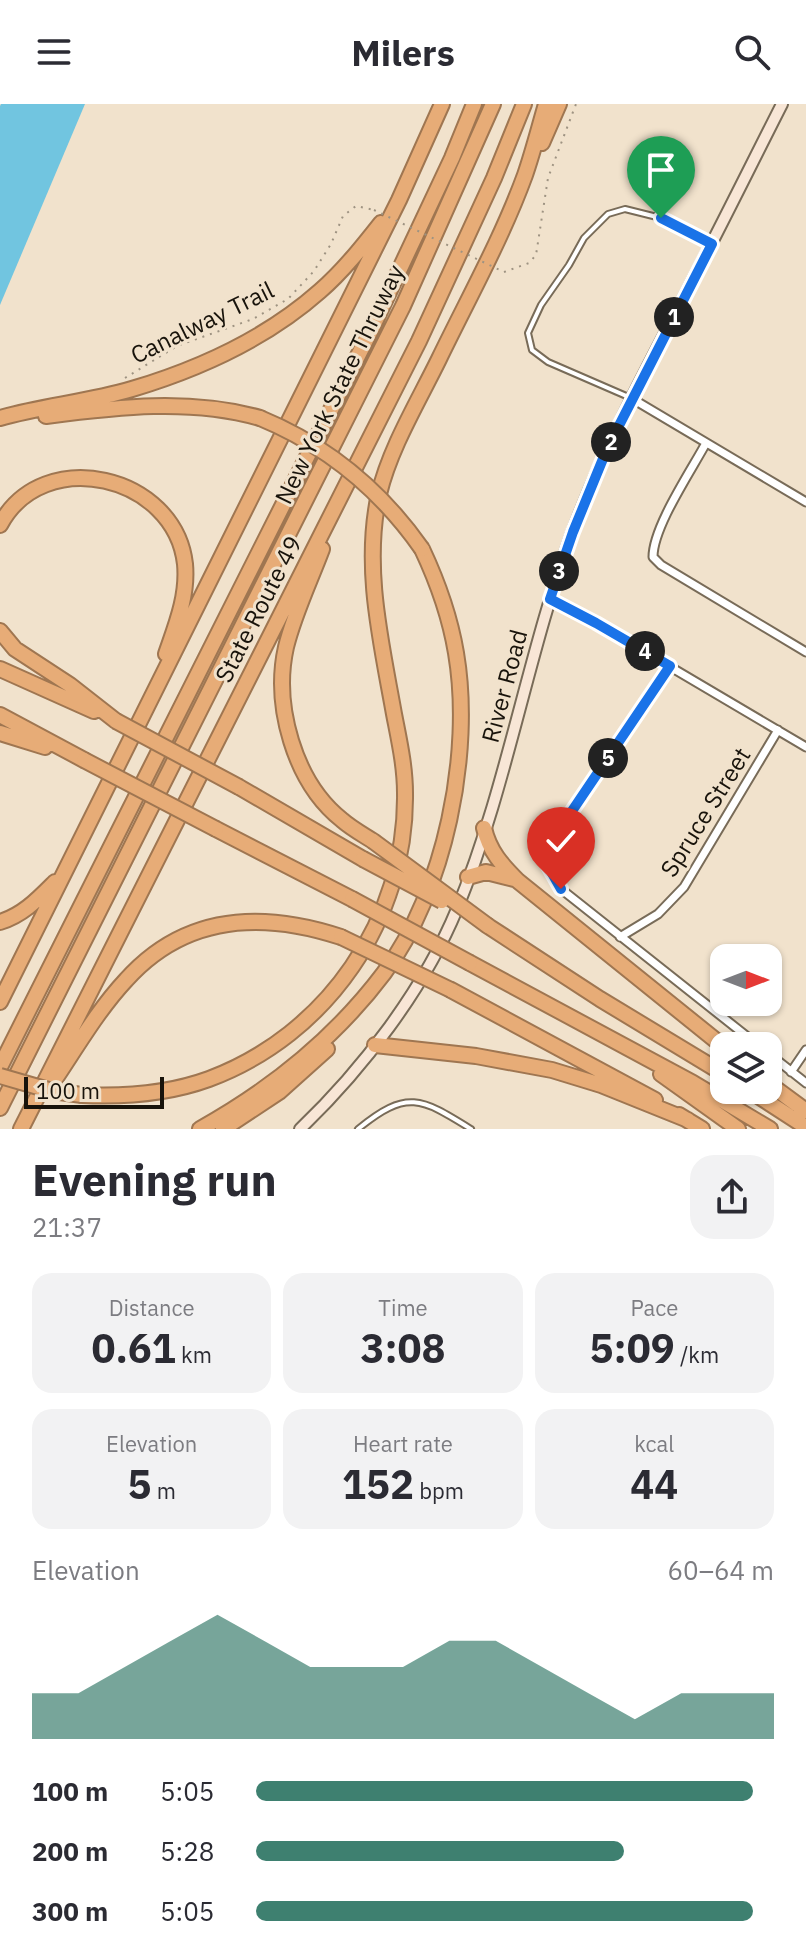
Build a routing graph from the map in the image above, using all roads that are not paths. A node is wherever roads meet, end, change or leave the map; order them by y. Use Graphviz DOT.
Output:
graph roads {
  1 [pos="442,104"];
  2 [pos="474,104"];
  3 [pos="493,104"];
  4 [pos="524,104"];
  5 [pos="546,104"];
  6 [pos="559,104"];
  7 [pos="782,104"];
  8 [pos="525,175"];
  9 [pos="399,200"];
  10 [pos="712,244"];
  11 [pos="631,398"];
  12 [pos="0,420"];
  13 [pos="706,443"];
  14 [pos="343,492"];
  15 [pos="806,502"];
  16 [pos="0,525"];
  17 [pos="550,599"];
  18 [pos="0,631"];
  19 [pos="806,652"];
  20 [pos="670,666"];
  21 [pos="0,669"];
  22 [pos="0,715"];
  23 [pos="144,717"];
  24 [pos="116,721"];
  25 [pos="778,730"];
  26 [pos="0,733"];
  27 [pos="806,747"];
  28 [pos="84,760"];
  29 [pos="484,828"];
  30 [pos="66,870"];
  31 [pos="468,877"];
  32 [pos="518,881"];
  33 [pos="0,922"];
  34 [pos="488,926"];
  35 [pos="620,937"];
  36 [pos="384,972"];
  37 [pos="0,1002"];
  38 [pos="741,1032"];
  39 [pos="710,1036"];
  40 [pos="375,1045"];
  41 [pos="622,1046"];
  42 [pos="806,1050"];
  43 [pos="782,1065"];
  44 [pos="710,1066"];
  45 [pos="0,1067"];
  46 [pos="791,1072"];
  47 [pos="0,1076"];
  48 [pos="806,1083"];
  49 [pos="782,1093"];
  50 [pos="771,1104"];
  51 [pos="0,1108"];
  52 [pos="806,1111"];
  53 [pos="688,1120"];
  54 [pos="23,1125"];
  55 [pos="806,1127"];
  56 [pos="200,1129"];
  57 [pos="223,1129"];
  58 [pos="300,1129"];
  59 [pos="358,1129"];
  60 [pos="471,1129"];
  61 [pos="702,1129"];
  62 [pos="738,1129"];
  63 [pos="770,1129"];
  1 -- 9 [label="highway"];
  2 -- 45 [label="highway, New York State Thruway"];
  3 -- 51 [label="highway, New York State Thruway"];
  4 -- 14 [label="highway, State Route 49"];
  5 -- 8 [label="highway"];
  6 -- 8 [label="highway"];
  7 -- 10 [label="main road, River Road"];
  8 -- 47 [label="highway, bridge"];
  9 -- 12 [label="highway"];
  9 -- 23 [label="highway"];
  10 -- 11 [label="main road, River Road"];
  10 -- 11 [label="lane"];
  11 -- 13 [label="street"];
  11 -- 17 [label="main road, River Road"];
  12 -- 36 [label="highway, bridge"];
  13 -- 15 [label="street"];
  13 -- 19 [label="street"];
  14 -- 34 [label="highway, bridge"];
  14 -- 54 [label="highway, State Route 49"];
  16 -- 23 [label="highway"];
  17 -- 20 [label="street"];
  17 -- 29 [label="main road, River Road"];
  18 -- 24 [label="highway"];
  20 -- 25 [label="street"];
  20 -- 35 [label="street"];
  21 -- 24 [label="highway"];
  22 -- 28 [label="highway"];
  23 -- 30 [label="highway"];
  24 -- 34 [label="highway, bridge"];
  25 -- 27 [label="street"];
  25 -- 35 [label="street, Spruce Street"];
  26 -- 28 [label="highway"];
  28 -- 41 [label="highway, bridge"];
  29 -- 31 [label="main road, River Road"];
  29 -- 32 [label="highway"];
  30 -- 33 [label="highway"];
  30 -- 37 [label="highway"];
  31 -- 32 [label="highway"];
  31 -- 40 [label="main road, River Road"];
  32 -- 39 [label="highway"];
  34 -- 44 [label="highway"];
  35 -- 38 [label="street"];
  36 -- 56 [label="highway"];
  36 -- 57 [label="highway"];
  40 -- 53 [label="highway"];
  40 -- 58 [label="main road, River Road"];
  41 -- 62 [label="highway"];
  41 -- 63 [label="highway"];
  42 -- 46 [label="street"];
  43 -- 46 [label="street"];
  46 -- 48 [label="street"];
  49 -- 52 [label="highway"];
  50 -- 55 [label="highway"];
  53 -- 54 [label="highway, bridge"];
  53 -- 61 [label="highway"];
  59 -- 60 [label="lane"];
}
